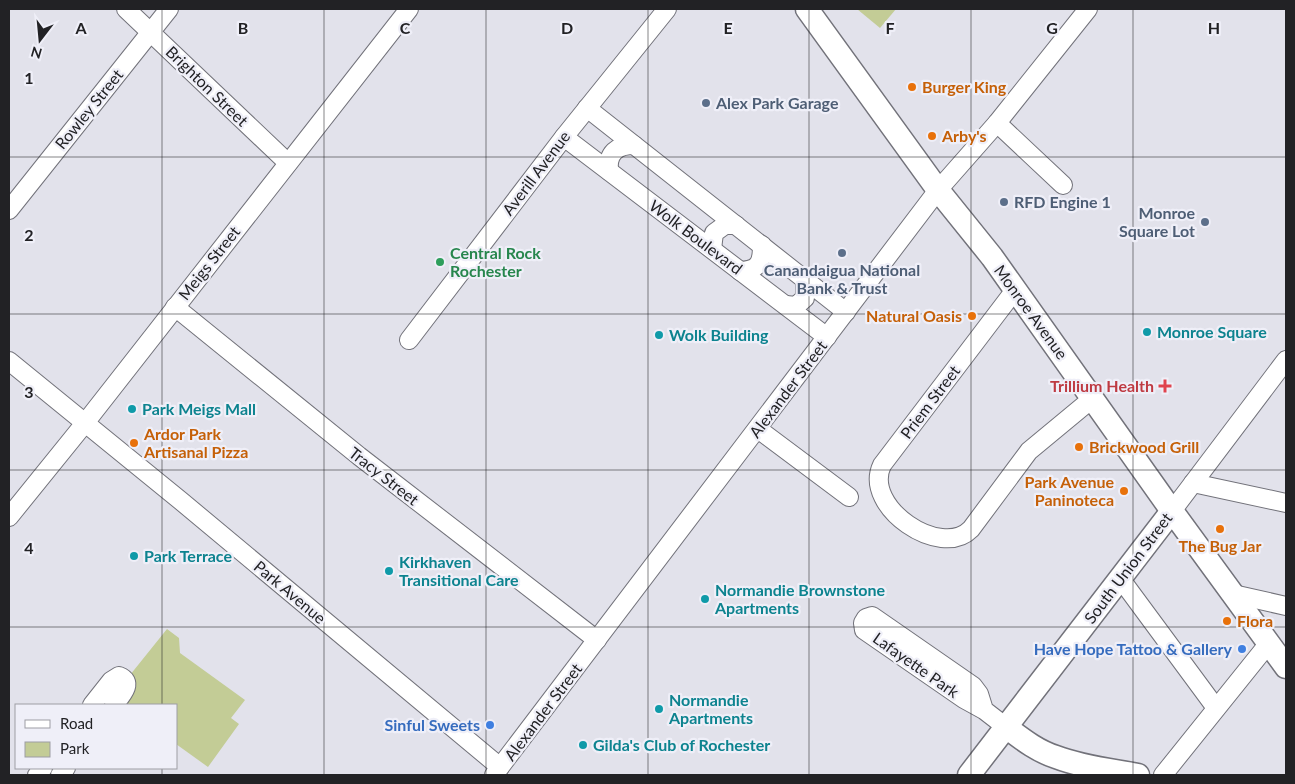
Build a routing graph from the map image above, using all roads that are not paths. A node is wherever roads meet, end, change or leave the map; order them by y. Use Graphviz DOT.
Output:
graph roads {
  1 [pos="126,9"];
  2 [pos="169,9"];
  3 [pos="409,9"];
  4 [pos="668,9"];
  5 [pos="807,9"];
  6 [pos="1088,9"];
  7 [pos="151,32"];
  8 [pos="587,108"];
  9 [pos="996,122"];
  10 [pos="564,137"];
  11 [pos="634,145"];
  12 [pos="288,164"];
  13 [pos="609,171"];
  14 [pos="1063,185"];
  15 [pos="938,190"];
  16 [pos="9,210"];
  17 [pos="736,225"];
  18 [pos="762,245"];
  19 [pos="712,249"];
  20 [pos="740,271"];
  21 [pos="805,279"];
  22 [pos="1015,290"];
  23 [pos="786,305"];
  24 [pos="174,307"];
  25 [pos="846,312"];
  26 [pos="827,337"];
  27 [pos="409,340"];
  28 [pos="1286,360"];
  29 [pos="9,361"];
  30 [pos="1093,398"];
  31 [pos="84,423"];
  32 [pos="758,429"];
  33 [pos="1193,483"];
  34 [pos="849,497"];
  35 [pos="1286,503"];
  36 [pos="1172,511"];
  37 [pos="9,517"];
  38 [pos="1120,578"];
  39 [pos="1234,594"];
  40 [pos="1286,606"];
  41 [pos="597,640"];
  42 [pos="1269,643"];
  43 [pos="920,659"];
  44 [pos="1286,667"];
  45 [pos="93,704"];
  46 [pos="115,704"];
  47 [pos="1216,708"];
  48 [pos="1006,728"];
  49 [pos="497,771"];
  50 [pos="969,775"];
  51 [pos="1138,775"];
  52 [pos="1163,775"];
  1 -- 7 [label="street, Brighton Street"];
  2 -- 7 [label="street, Rowley Street"];
  3 -- 12 [label="street, Meigs Street"];
  4 -- 8 [label="street, Averill Avenue"];
  5 -- 15 [label="main road, Monroe Avenue"];
  6 -- 9 [label="street, Alexander Street"];
  7 -- 12 [label="street, Brighton Street"];
  7 -- 16 [label="street, Rowley Street"];
  8 -- 10 [label="street, Averill Avenue"];
  8 -- 11 [label="street, Wolk Boulevard"];
  9 -- 14 [label="street"];
  9 -- 15 [label="street, Alexander Street"];
  10 -- 13 [label="street, Wolk Boulevard"];
  10 -- 27 [label="street, Averill Avenue"];
  11 -- 13 [label="street"];
  11 -- 17 [label="street, Wolk Boulevard"];
  12 -- 24 [label="street, Meigs Street"];
  13 -- 19 [label="street, Wolk Boulevard"];
  15 -- 22 [label="main road, Monroe Avenue"];
  15 -- 25 [label="street, Alexander Street"];
  17 -- 18 [label="street, Wolk Boulevard"];
  17 -- 19 [label="street"];
  18 -- 20 [label="street"];
  18 -- 21 [label="street, Wolk Boulevard"];
  19 -- 20 [label="street, Wolk Boulevard"];
  20 -- 23 [label="street, Wolk Boulevard"];
  21 -- 23 [label="street"];
  21 -- 25 [label="street, Wolk Boulevard"];
  22 -- 30 [label="main road, Monroe Avenue"];
  22 -- 30 [label="street, Priem Street"];
  23 -- 26 [label="street, Wolk Boulevard"];
  24 -- 31 [label="street, Meigs Street"];
  24 -- 41 [label="street, Tracy Street"];
  25 -- 26 [label="street, Alexander Street"];
  26 -- 32 [label="street, Alexander Street"];
  28 -- 33 [label="street, South Union Street"];
  29 -- 31 [label="street, Park Avenue"];
  30 -- 36 [label="main road, Monroe Avenue"];
  31 -- 37 [label="street, Meigs Street"];
  31 -- 49 [label="street, Park Avenue"];
  32 -- 34 [label="street"];
  32 -- 41 [label="street, Alexander Street"];
  33 -- 35 [label="street"];
  33 -- 36 [label="street, South Union Street"];
  36 -- 38 [label="main road, South Union Street"];
  36 -- 39 [label="main road, Monroe Avenue"];
  38 -- 47 [label="street"];
  38 -- 48 [label="main road, South Union Street"];
  39 -- 40 [label="street"];
  39 -- 42 [label="main road, Monroe Avenue"];
  41 -- 49 [label="street, Alexander Street"];
  42 -- 44 [label="main road, Monroe Avenue"];
  42 -- 47 [label="street"];
  43 -- 48 [label="street, Lafayette Park"];
  45 -- 46 [label="street"];
  47 -- 52 [label="street"];
  48 -- 50 [label="main road, South Union Street"];
  48 -- 51 [label="main road"];
}
